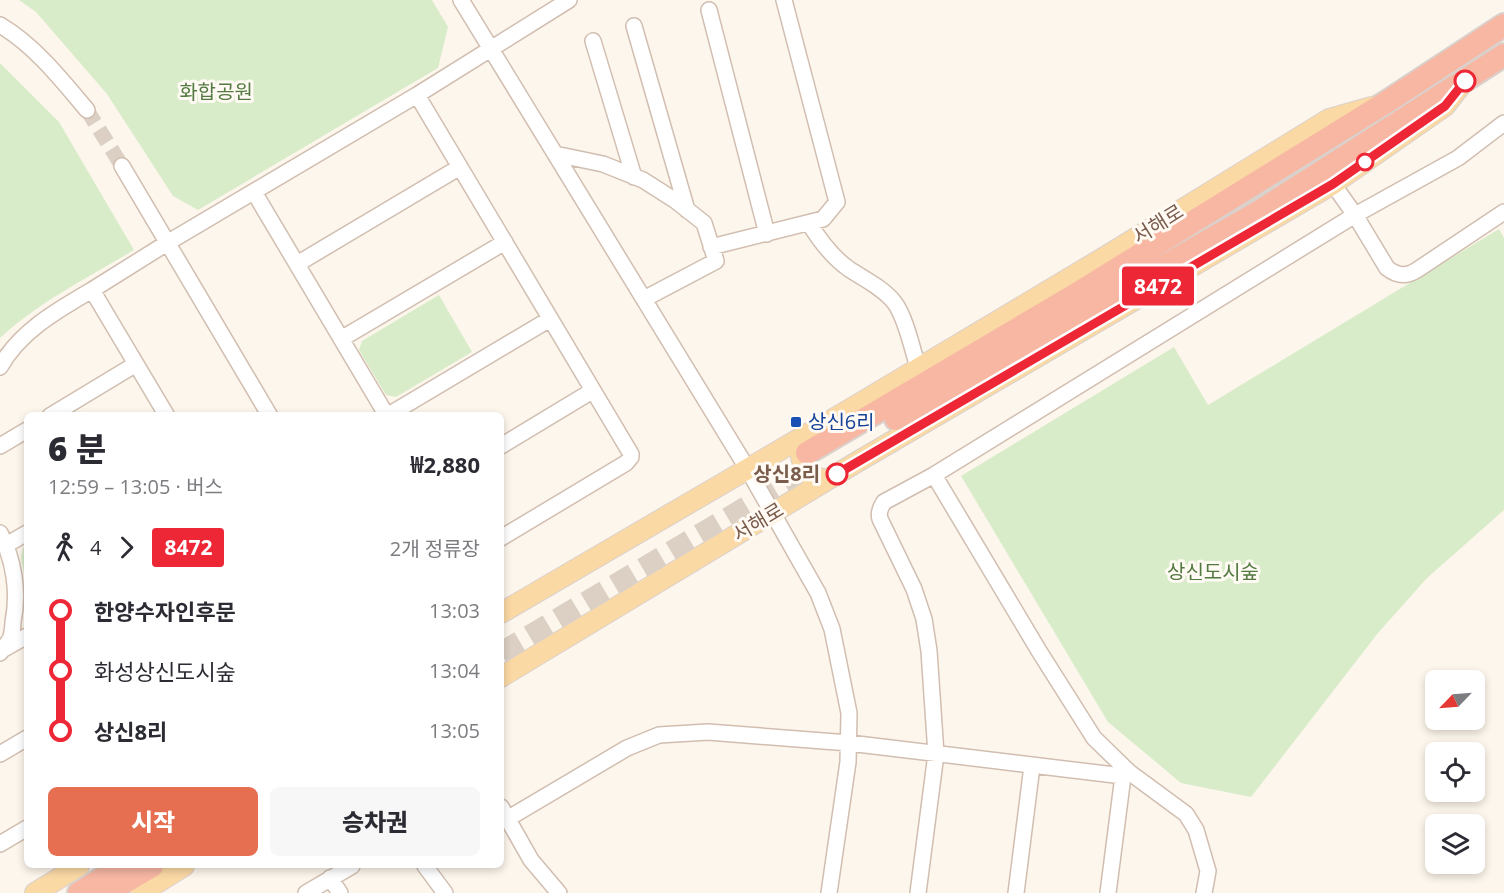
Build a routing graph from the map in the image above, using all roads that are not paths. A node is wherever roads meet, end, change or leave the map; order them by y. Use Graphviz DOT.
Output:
graph roads {
  1 [pos="461,0"];
  2 [pos="569,0"];
  3 [pos="784,0"];
  4 [pos="709,10"];
  5 [pos="0,25"];
  6 [pos="1502,25"];
  7 [pos="634,26"];
  8 [pos="593,41"];
  9 [pos="491,49"];
  10 [pos="1504,55"];
  11 [pos="1467,78"];
  12 [pos="417,95"];
  13 [pos="1385,103"];
  14 [pos="87,110"];
  15 [pos="1504,123"];
  16 [pos="555,154"];
  17 [pos="122,166"];
  18 [pos="460,167"];
  19 [pos="634,177"];
  20 [pos="1333,184"];
  21 [pos="254,192"];
  22 [pos="687,210"];
  23 [pos="1504,212"];
  24 [pos="1355,215"];
  25 [pos="809,223"];
  26 [pos="767,234"];
  27 [pos="505,242"];
  28 [pos="167,243"];
  29 [pos="711,247"];
  30 [pos="297,264"];
  31 [pos="92,290"];
  32 [pos="644,298"];
  33 [pos="550,319"];
  34 [pos="341,339"];
  35 [pos="136,364"];
  36 [pos="0,367"];
  37 [pos="918,368"];
  38 [pos="592,391"];
  39 [pos="58,412"];
  40 [pos="165,412"];
  41 [pos="268,412"];
  42 [pos="385,412"];
  43 [pos="394,412"];
  44 [pos="24,432"];
  45 [pos="504,444"];
  46 [pos="0,446"];
  47 [pos="813,459"];
  48 [pos="747,468"];
  49 [pos="934,475"];
  50 [pos="773,513"];
  51 [pos="24,534"];
  52 [pos="504,536"];
  53 [pos="3,539"];
  54 [pos="504,611"];
  55 [pos="24,638"];
  56 [pos="1,652"];
  57 [pos="504,675"];
  58 [pos="24,740"];
  59 [pos="849,743"];
  60 [pos="0,754"];
  61 [pos="936,754"];
  62 [pos="1032,766"];
  63 [pos="1126,774"];
  64 [pos="504,813"];
  65 [pos="24,830"];
  66 [pos="0,844"];
  67 [pos="76,868"];
  68 [pos="120,868"];
  69 [pos="149,868"];
  70 [pos="181,868"];
  71 [pos="348,868"];
  72 [pos="426,868"];
  73 [pos="330,878"];
  74 [pos="35,893"];
  75 [pos="79,893"];
  76 [pos="106,893"];
  77 [pos="141,893"];
  78 [pos="306,893"];
  79 [pos="340,893"];
  80 [pos="445,893"];
  81 [pos="559,893"];
  82 [pos="829,893"];
  83 [pos="918,893"];
  84 [pos="1016,893"];
  85 [pos="1107,893"];
  86 [pos="1204,893"];
  1 -- 9 [label="street"];
  2 -- 9 [label="street"];
  3 -- 25 [label="street"];
  4 -- 26 [label="street"];
  5 -- 14 [label="street"];
  6 -- 13 [label="highway, 서해로"];
  7 -- 22 [label="street"];
  8 -- 19 [label="street"];
  9 -- 12 [label="street"];
  9 -- 16 [label="street"];
  10 -- 11 [label="highway, 서해로"];
  11 -- 20 [label="main road, 서해로"];
  11 -- 47 [label="highway, 서해로"];
  12 -- 18 [label="street"];
  12 -- 21 [label="street"];
  13 -- 37 [label="main road, 서해로"];
  13 -- 47 [label="highway, 서해로"];
  15 -- 24 [label="street"];
  16 -- 19 [label="street"];
  16 -- 32 [label="street"];
  17 -- 28 [label="street"];
  18 -- 27 [label="street"];
  18 -- 30 [label="street"];
  19 -- 22 [label="street"];
  20 -- 24 [label="street"];
  20 -- 47 [label="main road, 서해로"];
  21 -- 28 [label="street"];
  21 -- 30 [label="street"];
  22 -- 29 [label="street"];
  23 -- 24 [label="street"];
  24 -- 49 [label="street"];
  25 -- 26 [label="street"];
  25 -- 37 [label="street"];
  26 -- 29 [label="street"];
  27 -- 33 [label="street"];
  27 -- 34 [label="street"];
  28 -- 31 [label="street"];
  28 -- 41 [label="street"];
  29 -- 32 [label="street"];
  30 -- 34 [label="street"];
  31 -- 35 [label="street"];
  31 -- 36 [label="street"];
  32 -- 48 [label="street"];
  33 -- 38 [label="street"];
  33 -- 43 [label="street"];
  34 -- 42 [label="street"];
  35 -- 39 [label="street"];
  35 -- 40 [label="street"];
  37 -- 47 [label="main road, 서해로"];
  38 -- 45 [label="street"];
  38 -- 52 [label="street"];
  44 -- 46 [label="street"];
  47 -- 48 [label="main road, 서해로"];
  47 -- 50 [label="main road, 서해로"];
  48 -- 50 [label="street"];
  48 -- 54 [label="main road, 서해로"];
  49 -- 61 [label="street"];
  49 -- 63 [label="street"];
  50 -- 57 [label="main road, 서해로"];
  50 -- 59 [label="street"];
  51 -- 53 [label="street"];
  53 -- 56 [label="street"];
  55 -- 56 [label="street"];
  58 -- 60 [label="street"];
  59 -- 61 [label="street"];
  59 -- 64 [label="street"];
  59 -- 82 [label="street"];
  61 -- 62 [label="street"];
  61 -- 83 [label="street"];
  62 -- 63 [label="street"];
  62 -- 84 [label="street"];
  63 -- 85 [label="street"];
  63 -- 86 [label="street"];
  64 -- 81 [label="street"];
  65 -- 66 [label="street"];
  67 -- 74 [label="main road"];
  68 -- 75 [label="highway"];
  69 -- 76 [label="highway"];
  70 -- 77 [label="main road"];
  71 -- 73 [label="street"];
  72 -- 80 [label="street"];
  73 -- 78 [label="street"];
  73 -- 79 [label="street"];
}
